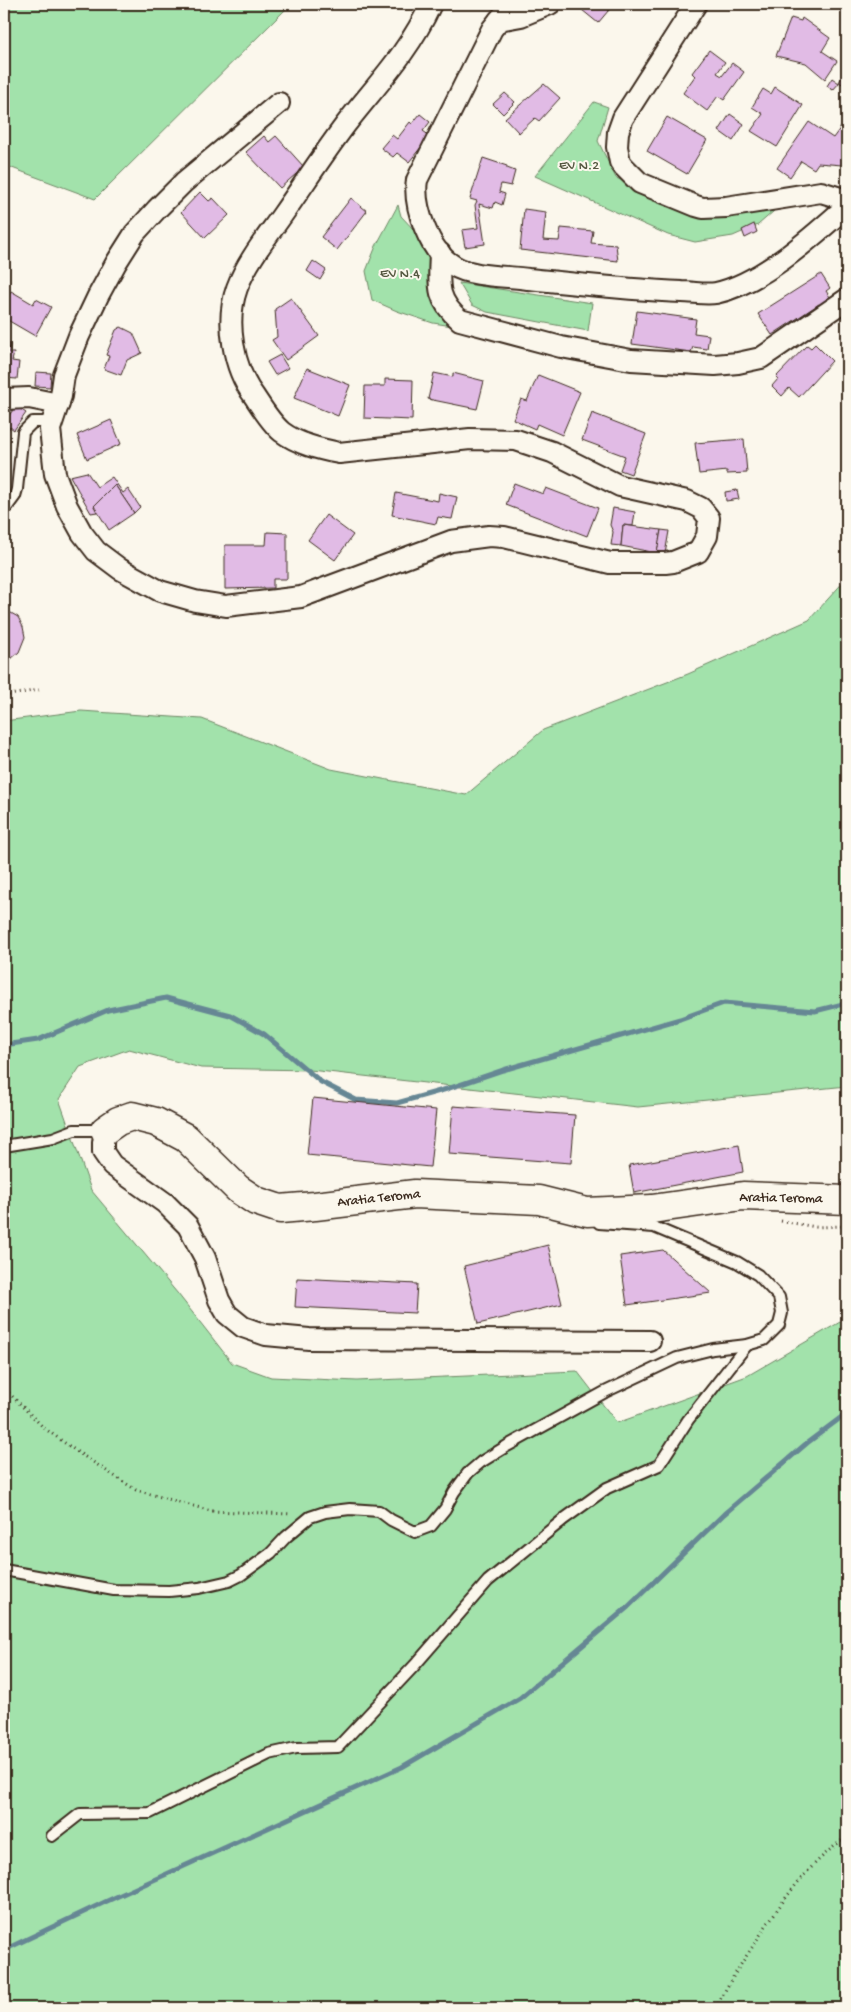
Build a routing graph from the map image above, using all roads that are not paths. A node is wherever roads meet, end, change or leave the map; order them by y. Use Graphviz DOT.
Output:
graph roads {
  1 [pos="431,4"];
  2 [pos="512,4"];
  3 [pos="550,4"];
  4 [pos="696,4"];
  5 [pos="499,20"];
  6 [pos="279,103"];
  7 [pos="847,200"];
  8 [pos="847,206"];
  9 [pos="440,253"];
  10 [pos="847,299"];
  11 [pos="4,399"];
  12 [pos="56,413"];
  13 [pos="4,510"];
  14 [pos="105,1130"];
  15 [pos="4,1146"];
  16 [pos="847,1200"];
  17 [pos="587,1212"];
  18 [pos="650,1341"];
  19 [pos="747,1345"];
  20 [pos="4,1570"];
  21 [pos="52,1836"];
  1 -- 12 [label="street"];
  2 -- 5 [label="street"];
  3 -- 5 [label="street"];
  4 -- 7 [label="street"];
  5 -- 9 [label="street"];
  6 -- 12 [label="street"];
  8 -- 9 [label="street"];
  9 -- 10 [label="street"];
  11 -- 12 [label="street"];
  12 -- 13 [label="lane"];
  14 -- 15 [label="lane, Aratia Teroma"];
  14 -- 17 [label="main road, Aratia Teroma"];
  14 -- 18 [label="street"];
  16 -- 17 [label="main road, Aratia Teroma"];
  17 -- 19 [label="lane"];
  19 -- 20 [label="lane"];
  19 -- 21 [label="lane"];
}
